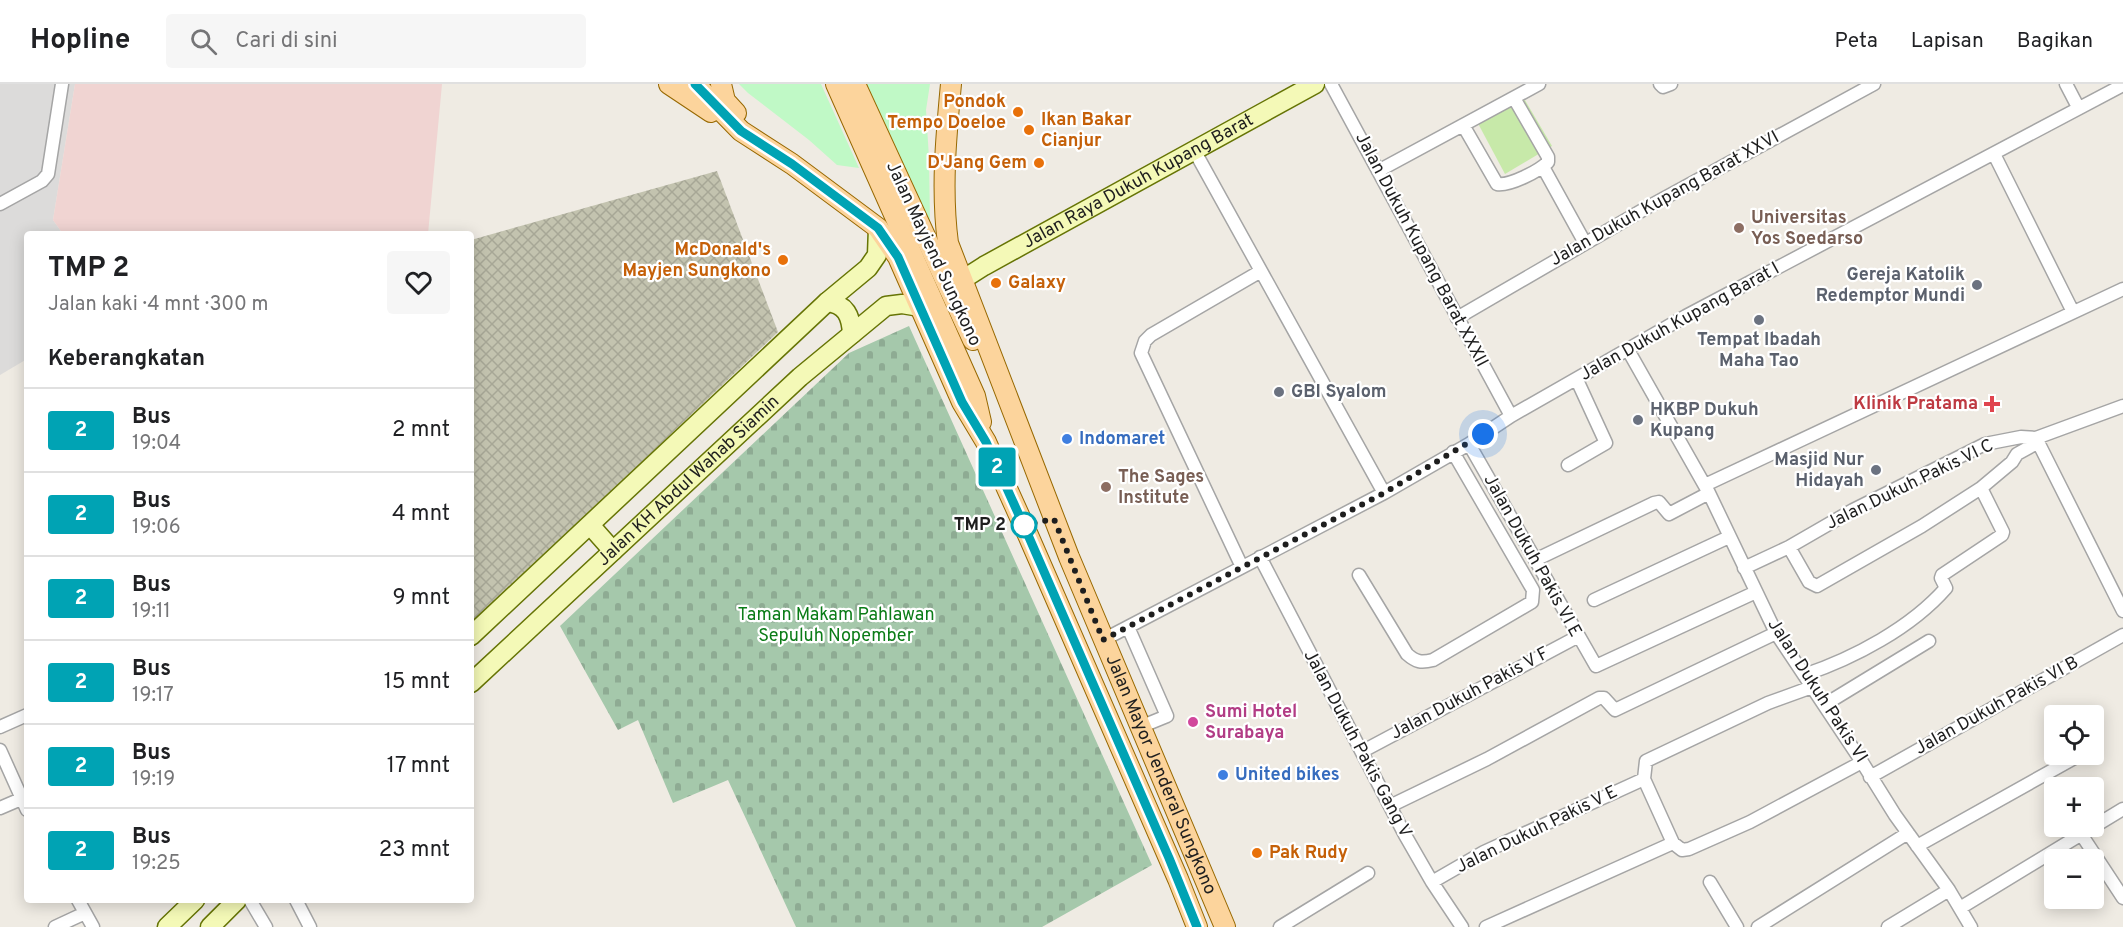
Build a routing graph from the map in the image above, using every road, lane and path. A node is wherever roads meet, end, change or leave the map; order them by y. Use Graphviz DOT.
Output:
graph roads {
  1 [pos="62,84"];
  2 [pos="669,84"];
  3 [pos="836,84"];
  4 [pos="855,84"];
  5 [pos="951,84"];
  6 [pos="1315,84"];
  7 [pos="1331,84"];
  8 [pos="1539,84"];
  9 [pos="1660,84"];
  10 [pos="1671,84"];
  11 [pos="1874,84"];
  12 [pos="2066,84"];
  13 [pos="2123,85"];
  14 [pos="708,87"];
  15 [pos="1514,98"];
  16 [pos="2078,108"];
  17 [pos="1463,125"];
  18 [pos="741,131"];
  19 [pos="1194,150"];
  20 [pos="776,153"];
  21 [pos="1994,154"];
  22 [pos="1543,167"];
  23 [pos="1378,171"];
  24 [pos="0,204"];
  25 [pos="878,228"];
  26 [pos="1585,243"];
  27 [pos="1261,271"];
  28 [pos="962,280"];
  29 [pos="2123,289"];
  30 [pos="827,302"];
  31 [pos="920,307"];
  32 [pos="2073,312"];
  33 [pos="1457,318"];
  34 [pos="852,334"];
  35 [pos="1628,350"];
  36 [pos="1577,380"];
  37 [pos="2123,406"];
  38 [pos="1511,416"];
  39 [pos="1016,422"];
  40 [pos="2036,441"];
  41 [pos="986,442"];
  42 [pos="1468,444"];
  43 [pos="1453,452"];
  44 [pos="1568,465"];
  45 [pos="1981,488"];
  46 [pos="1707,489"];
  47 [pos="1384,493"];
  48 [pos="590,525"];
  49 [pos="1729,537"];
  50 [pos="1788,547"];
  51 [pos="613,551"];
  52 [pos="1260,557"];
  53 [pos="1535,560"];
  54 [pos="1242,567"];
  55 [pos="1744,568"];
  56 [pos="1359,575"];
  57 [pos="1756,592"];
  58 [pos="1594,600"];
  59 [pos="2123,610"];
  60 [pos="1128,627"];
  61 [pos="474,633"];
  62 [pos="1776,633"];
  63 [pos="2123,634"];
  64 [pos="1577,637"];
  65 [pos="1103,640"];
  66 [pos="1929,641"];
  67 [pos="1804,675"];
  68 [pos="474,680"];
  69 [pos="1812,687"];
  70 [pos="1824,705"];
  71 [pos="24,716"];
  72 [pos="0,727"];
  73 [pos="1140,727"];
  74 [pos="0,750"];
  75 [pos="1363,751"];
  76 [pos="1862,762"];
  77 [pos="2062,765"];
  78 [pos="1870,777"];
  79 [pos="1644,779"];
  80 [pos="24,804"];
  81 [pos="1390,806"];
  82 [pos="0,808"];
  83 [pos="2123,809"];
  84 [pos="2104,820"];
  85 [pos="1908,832"];
  86 [pos="2076,837"];
  87 [pos="2083,837"];
  88 [pos="1677,846"];
  89 [pos="1917,846"];
  90 [pos="1368,873"];
  91 [pos="1432,882"];
  92 [pos="1710,882"];
  93 [pos="1949,890"];
  94 [pos="2123,898"];
  95 [pos="80,903"];
  96 [pos="193,903"];
  97 [pos="201,903"];
  98 [pos="235,903"];
  99 [pos="241,903"];
  100 [pos="298,903"];
  101 [pos="1960,908"];
  102 [pos="85,913"];
  103 [pos="213,924"];
  104 [pos="55,927"];
  105 [pos="93,927"];
  106 [pos="167,927"];
  107 [pos="266,927"];
  108 [pos="310,927"];
  109 [pos="1197,927"];
  110 [pos="1225,927"];
  111 [pos="1280,927"];
  112 [pos="1462,927"];
  113 [pos="1486,927"];
  114 [pos="1737,927"];
  115 [pos="1758,927"];
  116 [pos="1888,927"];
  117 [pos="1971,927"];
  1 -- 24 [label="street"];
  2 -- 18 [label="main road"];
  3 -- 41 [label="main road, Jalan Mayjend Sungkono"];
  4 -- 39 [label="main road, Jalan Mayjend Sungkono"];
  5 -- 28 [label="main road"];
  6 -- 19 [label="main road, Jalan Raya Dukuh Kupang Barat"];
  7 -- 23 [label="street, Jalan Dukuh Kupang Barat XXXII"];
  8 -- 15 [label="street"];
  9 -- 10 [label="street"];
  11 -- 26 [label="street, Jalan Dukuh Kupang Barat XXVI"];
  12 -- 16 [label="street"];
  13 -- 16 [label="street, Jalan Dukuh Kupang Barat I"];
  14 -- 18 [label="main road"];
  14 -- 20 [label="main road"];
  15 -- 17 [label="street"];
  15 -- 22 [label="street"];
  16 -- 21 [label="street, Jalan Dukuh Kupang Barat I"];
  17 -- 22 [label="street"];
  17 -- 23 [label="street"];
  18 -- 20 [label="main road"];
  19 -- 27 [label="street"];
  19 -- 28 [label="main road, Jalan Raya Dukuh Kupang Barat"];
  20 -- 25 [label="main road"];
  21 -- 32 [label="street"];
  21 -- 35 [label="street, Jalan Dukuh Kupang Barat I"];
  22 -- 26 [label="street"];
  23 -- 33 [label="street, Jalan Dukuh Kupang Barat XXXII"];
  25 -- 30 [label="main road, Jalan KH Abdul Wahab Siamin"];
  25 -- 31 [label="main road"];
  26 -- 33 [label="street, Jalan Dukuh Kupang Barat XXVI"];
  27 -- 47 [label="street"];
  27 -- 54 [label="street"];
  28 -- 39 [label="main road"];
  29 -- 32 [label="street"];
  30 -- 34 [label="main road"];
  30 -- 48 [label="main road, Jalan KH Abdul Wahab Siamin"];
  31 -- 34 [label="main road, Jalan KH Abdul Wahab Siamin"];
  31 -- 41 [label="main road"];
  32 -- 46 [label="street"];
  33 -- 38 [label="street, Jalan Dukuh Kupang Barat XXXII"];
  34 -- 51 [label="main road, Jalan KH Abdul Wahab Siamin"];
  35 -- 36 [label="street, Jalan Dukuh Kupang Barat I"];
  35 -- 46 [label="street, Jalan Dukuh Pakis VI"];
  36 -- 38 [label="street, Jalan Dukuh Kupang Barat I"];
  36 -- 44 [label="street"];
  37 -- 40 [label="street"];
  38 -- 42 [label="street, Jalan Dukuh Kupang Barat I"];
  39 -- 65 [label="main road, Jalan Mayor Jenderal Sungkono"];
  40 -- 45 [label="street, Jalan Dukuh Pakis VI C"];
  40 -- 50 [label="street, Jalan Dukuh Pakis VI C"];
  40 -- 59 [label="street"];
  41 -- 109 [label="main road, Jalan Mayor Jenderal Sungkono"];
  42 -- 43 [label="street, Jalan Dukuh Kupang Barat I"];
  42 -- 53 [label="street, Jalan Dukuh Pakis VI E"];
  43 -- 47 [label="street, Jalan Dukuh Kupang Barat I"];
  43 -- 56 [label="street"];
  45 -- 50 [label="street, Jalan Dukuh Pakis VI C"];
  45 -- 67 [label="street"];
  46 -- 49 [label="street, Jalan Dukuh Pakis VI"];
  46 -- 53 [label="street"];
  47 -- 52 [label="street, Jalan Dukuh Kupang Barat I"];
  48 -- 51 [label="main road"];
  48 -- 61 [label="main road, Jalan KH Abdul Wahab Siamin"];
  49 -- 55 [label="street, Jalan Dukuh Pakis VI"];
  49 -- 58 [label="street"];
  50 -- 55 [label="street, Jalan Dukuh Pakis VI C"];
  51 -- 68 [label="main road, Jalan KH Abdul Wahab Siamin"];
  52 -- 54 [label="street, Jalan Dukuh Kupang Barat I"];
  52 -- 75 [label="street, Jalan Dukuh Pakis Gang V"];
  53 -- 64 [label="street, Jalan Dukuh Pakis VI E"];
  54 -- 60 [label="street, Jalan Dukuh Kupang Barat I"];
  55 -- 57 [label="street, Jalan Dukuh Pakis VI"];
  57 -- 62 [label="street, Jalan Dukuh Pakis VI"];
  57 -- 64 [label="street, Jalan Dukuh Pakis VI E"];
  60 -- 65 [label="street, Jalan Dukuh Kupang Barat I"];
  60 -- 73 [label="street"];
  62 -- 67 [label="street, Jalan Dukuh Pakis VI"];
  62 -- 81 [label="street"];
  63 -- 78 [label="street, Jalan Dukuh Pakis VI B"];
  64 -- 75 [label="street, Jalan Dukuh Pakis V F"];
  65 -- 73 [label="main road, Jalan Mayor Jenderal Sungkono"];
  66 -- 70 [label="street"];
  67 -- 69 [label="street, Jalan Dukuh Pakis VI"];
  69 -- 70 [label="street, Jalan Dukuh Pakis VI"];
  69 -- 79 [label="street"];
  70 -- 76 [label="street, Jalan Dukuh Pakis VI"];
  71 -- 72 [label="street"];
  73 -- 110 [label="main road, Jalan Mayor Jenderal Sungkono"];
  74 -- 80 [label="street"];
  75 -- 81 [label="street, Jalan Dukuh Pakis Gang V"];
  76 -- 78 [label="street, Jalan Dukuh Pakis VI"];
  76 -- 88 [label="street"];
  77 -- 89 [label="street"];
  78 -- 85 [label="street, Jalan Dukuh Pakis VI"];
  79 -- 88 [label="street"];
  79 -- 91 [label="street, Jalan Dukuh Pakis V E"];
  80 -- 82 [label="street"];
  81 -- 91 [label="street, Jalan Dukuh Pakis Gang V"];
  83 -- 84 [label="street"];
  85 -- 89 [label="street, Jalan Dukuh Pakis VI"];
  85 -- 115 [label="street"];
  86 -- 101 [label="street"];
  87 -- 94 [label="street"];
  88 -- 113 [label="street"];
  89 -- 93 [label="street, Jalan Dukuh Pakis VI"];
  90 -- 111 [label="street"];
  91 -- 112 [label="street, Jalan Dukuh Pakis Gang V"];
  92 -- 114 [label="street"];
  93 -- 101 [label="street, Jalan Dukuh Pakis VI"];
  93 -- 116 [label="street"];
  95 -- 102 [label="street"];
  96 -- 106 [label="main road"];
  97 -- 103 [label="main road"];
  98 -- 103 [label="main road"];
  99 -- 107 [label="street"];
  100 -- 108 [label="street"];
  101 -- 117 [label="street, Jalan Dukuh Pakis VI"];
  102 -- 104 [label="street"];
  102 -- 105 [label="street"];
}
